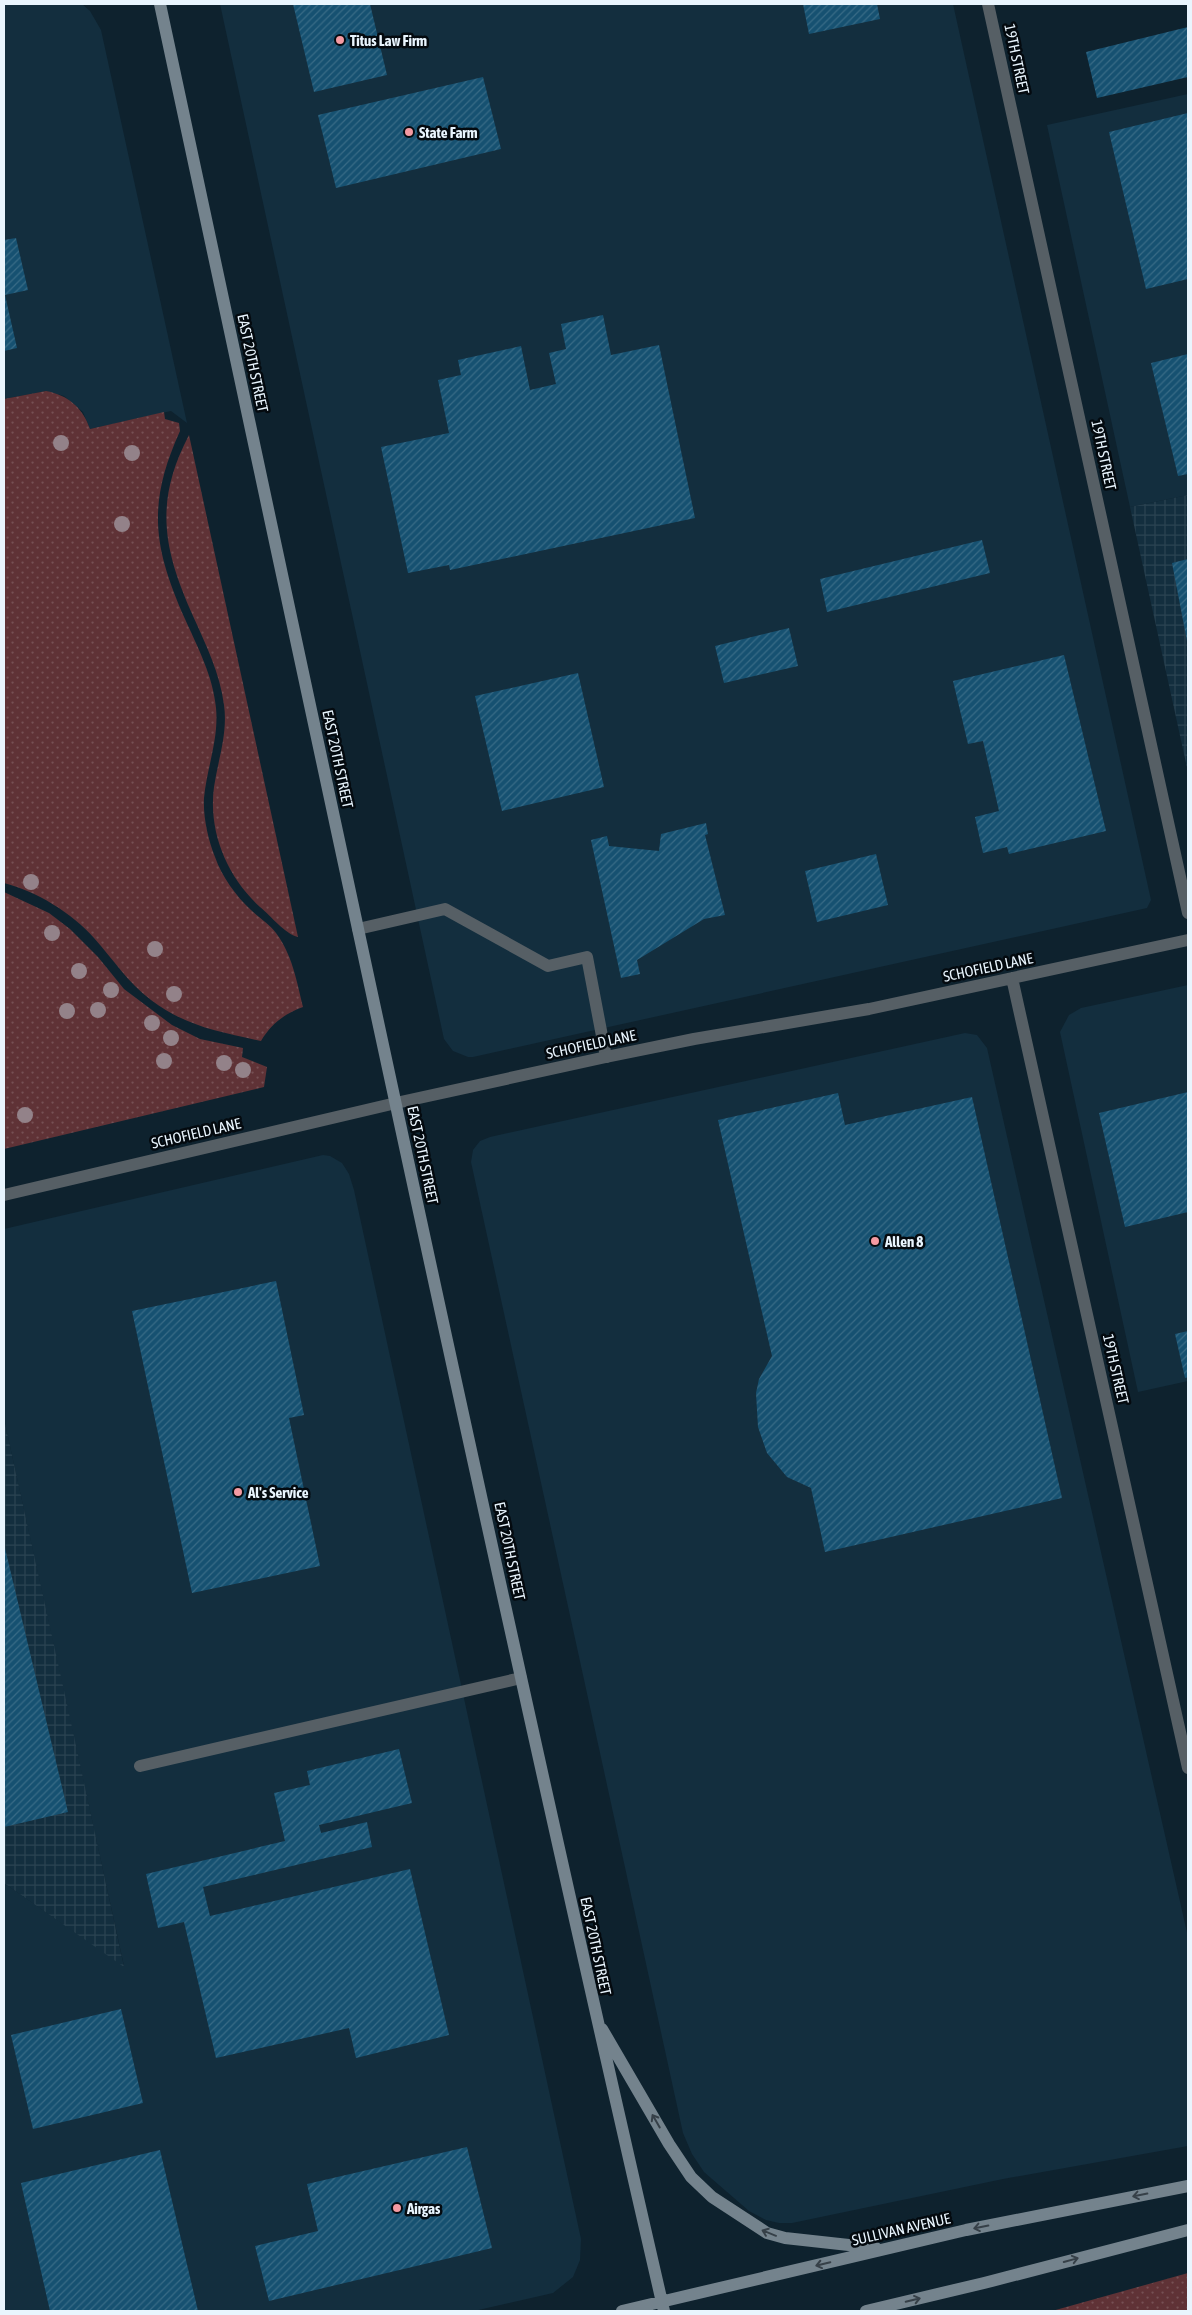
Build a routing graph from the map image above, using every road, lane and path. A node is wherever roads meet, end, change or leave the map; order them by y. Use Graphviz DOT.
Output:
graph roads {
  1 [pos="160,4"];
  2 [pos="988,4"];
  3 [pos="1188,913"];
  4 [pos="358,929"];
  5 [pos="1188,940"];
  6 [pos="1012,978"];
  7 [pos="606,1057"];
  8 [pos="396,1104"];
  9 [pos="4,1195"];
  10 [pos="521,1678"];
  11 [pos="140,1766"];
  12 [pos="1188,1768"];
  13 [pos="595,2018"];
  14 [pos="1188,2186"];
  15 [pos="1188,2230"];
  16 [pos="886,2250"];
  17 [pos="663,2306"];
  18 [pos="622,2311"];
  19 [pos="866,2311"];
  1 -- 4 [label="main road, EAST 20TH STREET"];
  2 -- 3 [label="street, 19TH STREET"];
  4 -- 7 [label="street"];
  4 -- 8 [label="main road, EAST 20TH STREET"];
  5 -- 6 [label="street, SCHOFIELD LANE"];
  6 -- 7 [label="street, SCHOFIELD LANE"];
  6 -- 12 [label="street, 19TH STREET"];
  7 -- 8 [label="street, SCHOFIELD LANE"];
  8 -- 9 [label="street, SCHOFIELD LANE"];
  8 -- 10 [label="main road, EAST 20TH STREET"];
  10 -- 11 [label="street"];
  10 -- 13 [label="main road, EAST 20TH STREET"];
  16 -- 13 [label="main road, one-way"];
  13 -- 17 [label="main road, EAST 20TH STREET"];
  14 -- 16 [label="main road, SULLIVAN AVENUE, one-way"];
  19 -- 15 [label="main road, one-way"];
  16 -- 17 [label="main road, SULLIVAN AVENUE, one-way"];
  17 -- 18 [label="main road, SULLIVAN AVENUE"];
}
